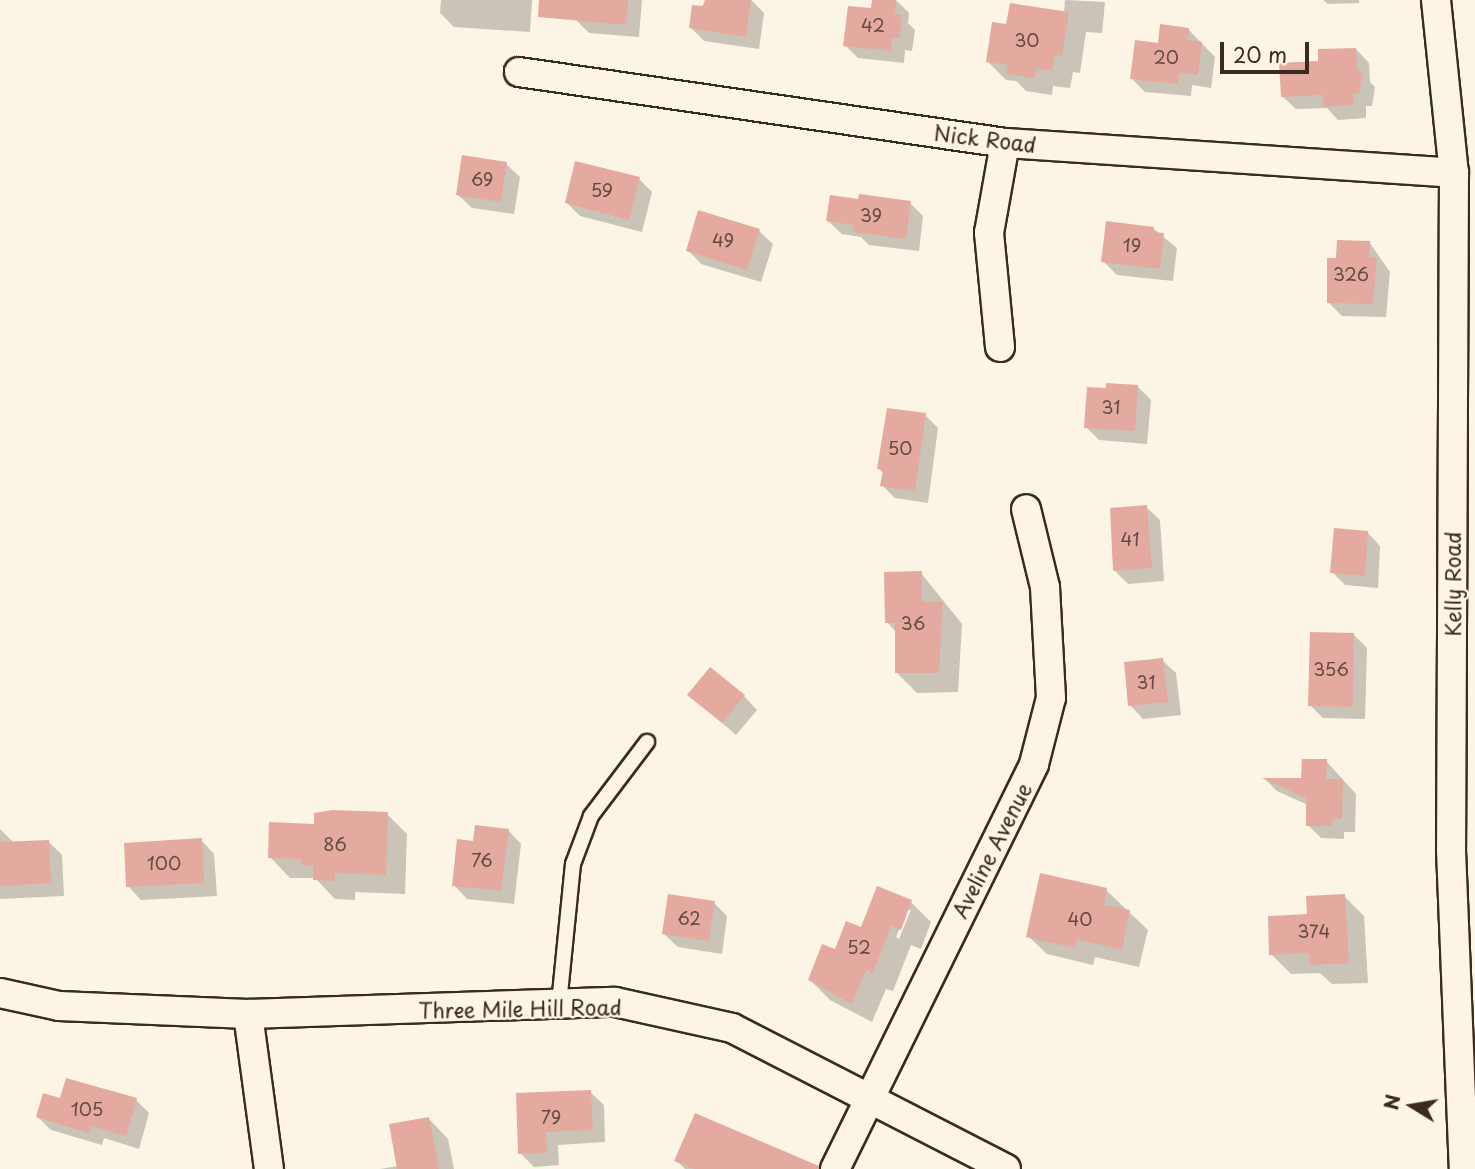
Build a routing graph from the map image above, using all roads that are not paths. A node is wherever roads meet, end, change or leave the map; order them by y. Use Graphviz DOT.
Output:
graph roads {
  1 [pos="1436,0"];
  2 [pos="519,72"];
  3 [pos="1005,143"];
  4 [pos="1454,173"];
  5 [pos="1000,347"];
  6 [pos="1026,509"];
  7 [pos="647,742"];
  8 [pos="0,993"];
  9 [pos="559,1004"];
  10 [pos="248,1014"];
  11 [pos="868,1096"];
  12 [pos="269,1169"];
  13 [pos="835,1169"];
  14 [pos="1006,1169"];
  15 [pos="1464,1169"];
  1 -- 4 [label="street, Kelly Road"];
  2 -- 3 [label="street, Nick Road"];
  3 -- 4 [label="street, Nick Road"];
  3 -- 5 [label="street"];
  4 -- 15 [label="street, Kelly Road"];
  6 -- 11 [label="street, Aveline Avenue"];
  7 -- 9 [label="lane"];
  8 -- 10 [label="street, Three Mile Hill Road"];
  9 -- 10 [label="street, Three Mile Hill Road"];
  9 -- 11 [label="street, Three Mile Hill Road"];
  10 -- 12 [label="street"];
  11 -- 13 [label="street, Aveline Avenue"];
  11 -- 14 [label="street, Three Mile Hill Road"];
}
